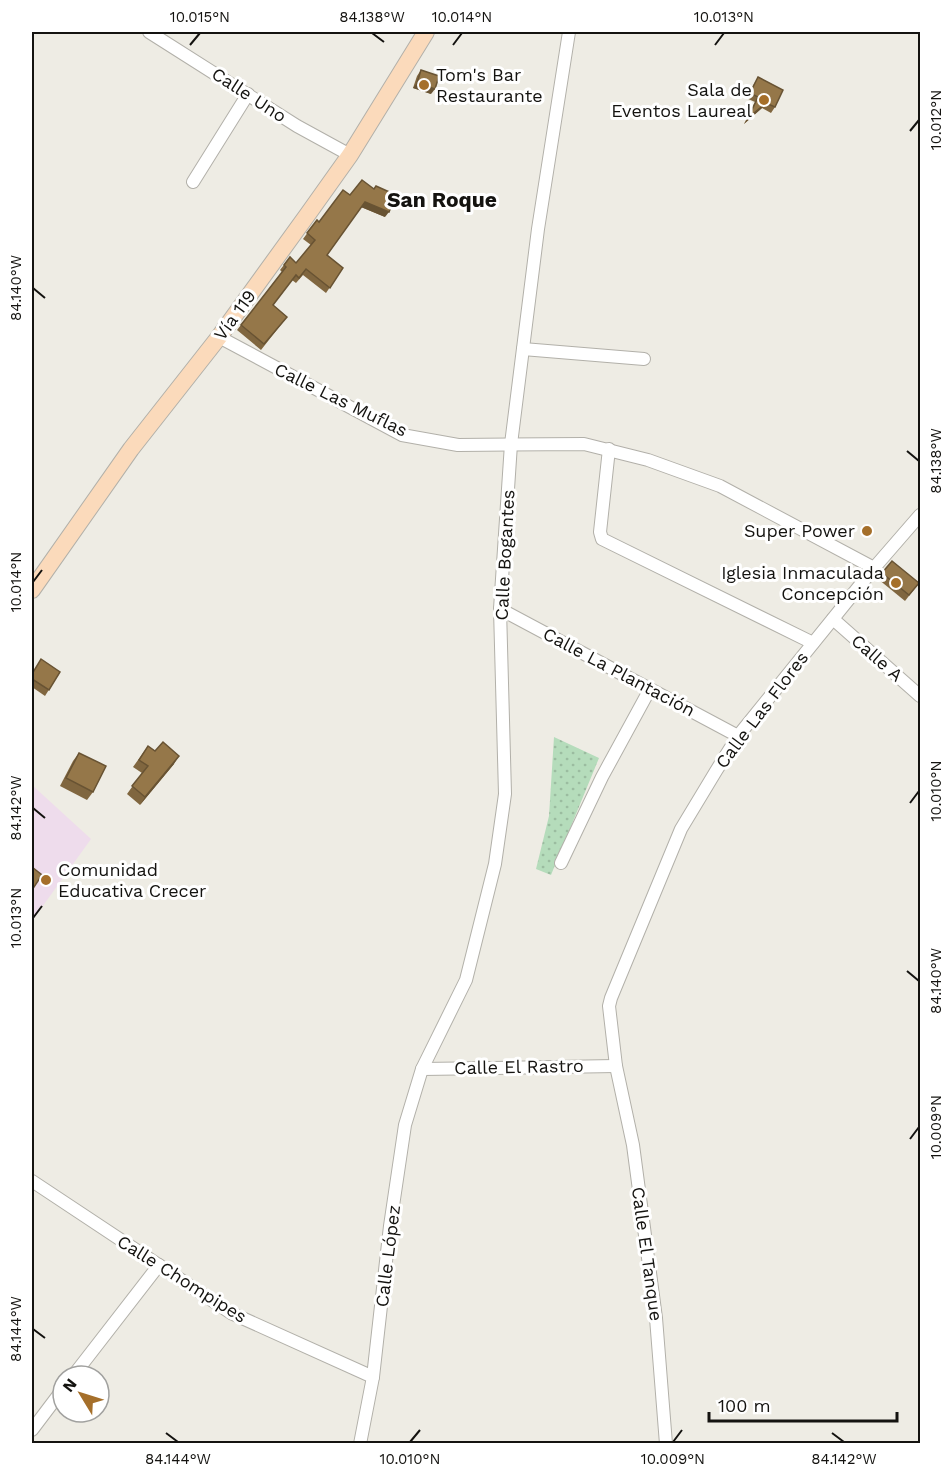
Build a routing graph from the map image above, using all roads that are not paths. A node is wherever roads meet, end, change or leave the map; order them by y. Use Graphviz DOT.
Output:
graph roads {
  1 [pos="149,32"];
  2 [pos="426,32"];
  3 [pos="569,32"];
  4 [pos="248,94"];
  5 [pos="350,155"];
  6 [pos="193,182"];
  7 [pos="219,337"];
  8 [pos="523,349"];
  9 [pos="644,359"];
  10 [pos="511,444"];
  11 [pos="609,449"];
  12 [pos="921,515"];
  13 [pos="874,568"];
  14 [pos="32,590"];
  15 [pos="500,609"];
  16 [pos="833,619"];
  17 [pos="813,643"];
  18 [pos="650,689"];
  19 [pos="921,696"];
  20 [pos="738,736"];
  21 [pos="561,863"];
  22 [pos="616,1066"];
  23 [pos="422,1069"];
  24 [pos="32,1181"];
  25 [pos="159,1265"];
  26 [pos="82,1364"];
  27 [pos="373,1377"];
  28 [pos="51,1405"];
  29 [pos="32,1430"];
  30 [pos="360,1443"];
  31 [pos="666,1443"];
  1 -- 4 [label="street, Calle Uno"];
  2 -- 5 [label="main road, Vía 119"];
  3 -- 8 [label="street, Calle Bogantes"];
  4 -- 5 [label="street, Calle Uno"];
  4 -- 6 [label="street"];
  5 -- 7 [label="main road, Vía 119"];
  7 -- 10 [label="street, Calle Las Muflas"];
  7 -- 14 [label="main road, Vía 119"];
  8 -- 9 [label="street"];
  8 -- 10 [label="street, Calle Bogantes"];
  10 -- 11 [label="street, Calle Las Muflas"];
  10 -- 15 [label="street, Calle Bogantes"];
  11 -- 13 [label="street, Calle Las Muflas"];
  11 -- 17 [label="street"];
  12 -- 13 [label="street, Calle Las Flores"];
  13 -- 16 [label="street, Calle Las Flores"];
  15 -- 18 [label="street, Calle La Plantación"];
  15 -- 23 [label="street, Calle Bogantes"];
  16 -- 17 [label="street, Calle Las Flores"];
  16 -- 19 [label="street, Calle A"];
  17 -- 20 [label="street, Calle Las Flores"];
  18 -- 20 [label="street, Calle La Plantación"];
  18 -- 21 [label="street"];
  20 -- 22 [label="street, Calle Las Flores"];
  22 -- 23 [label="street, Calle El Rastro"];
  22 -- 31 [label="street, Calle El Tanque"];
  23 -- 27 [label="street, Calle López"];
  24 -- 25 [label="street, Calle Chompipes"];
  25 -- 26 [label="street"];
  25 -- 27 [label="street, Calle Chompipes"];
  27 -- 30 [label="street, Calle López"];
  28 -- 29 [label="street"];
}
